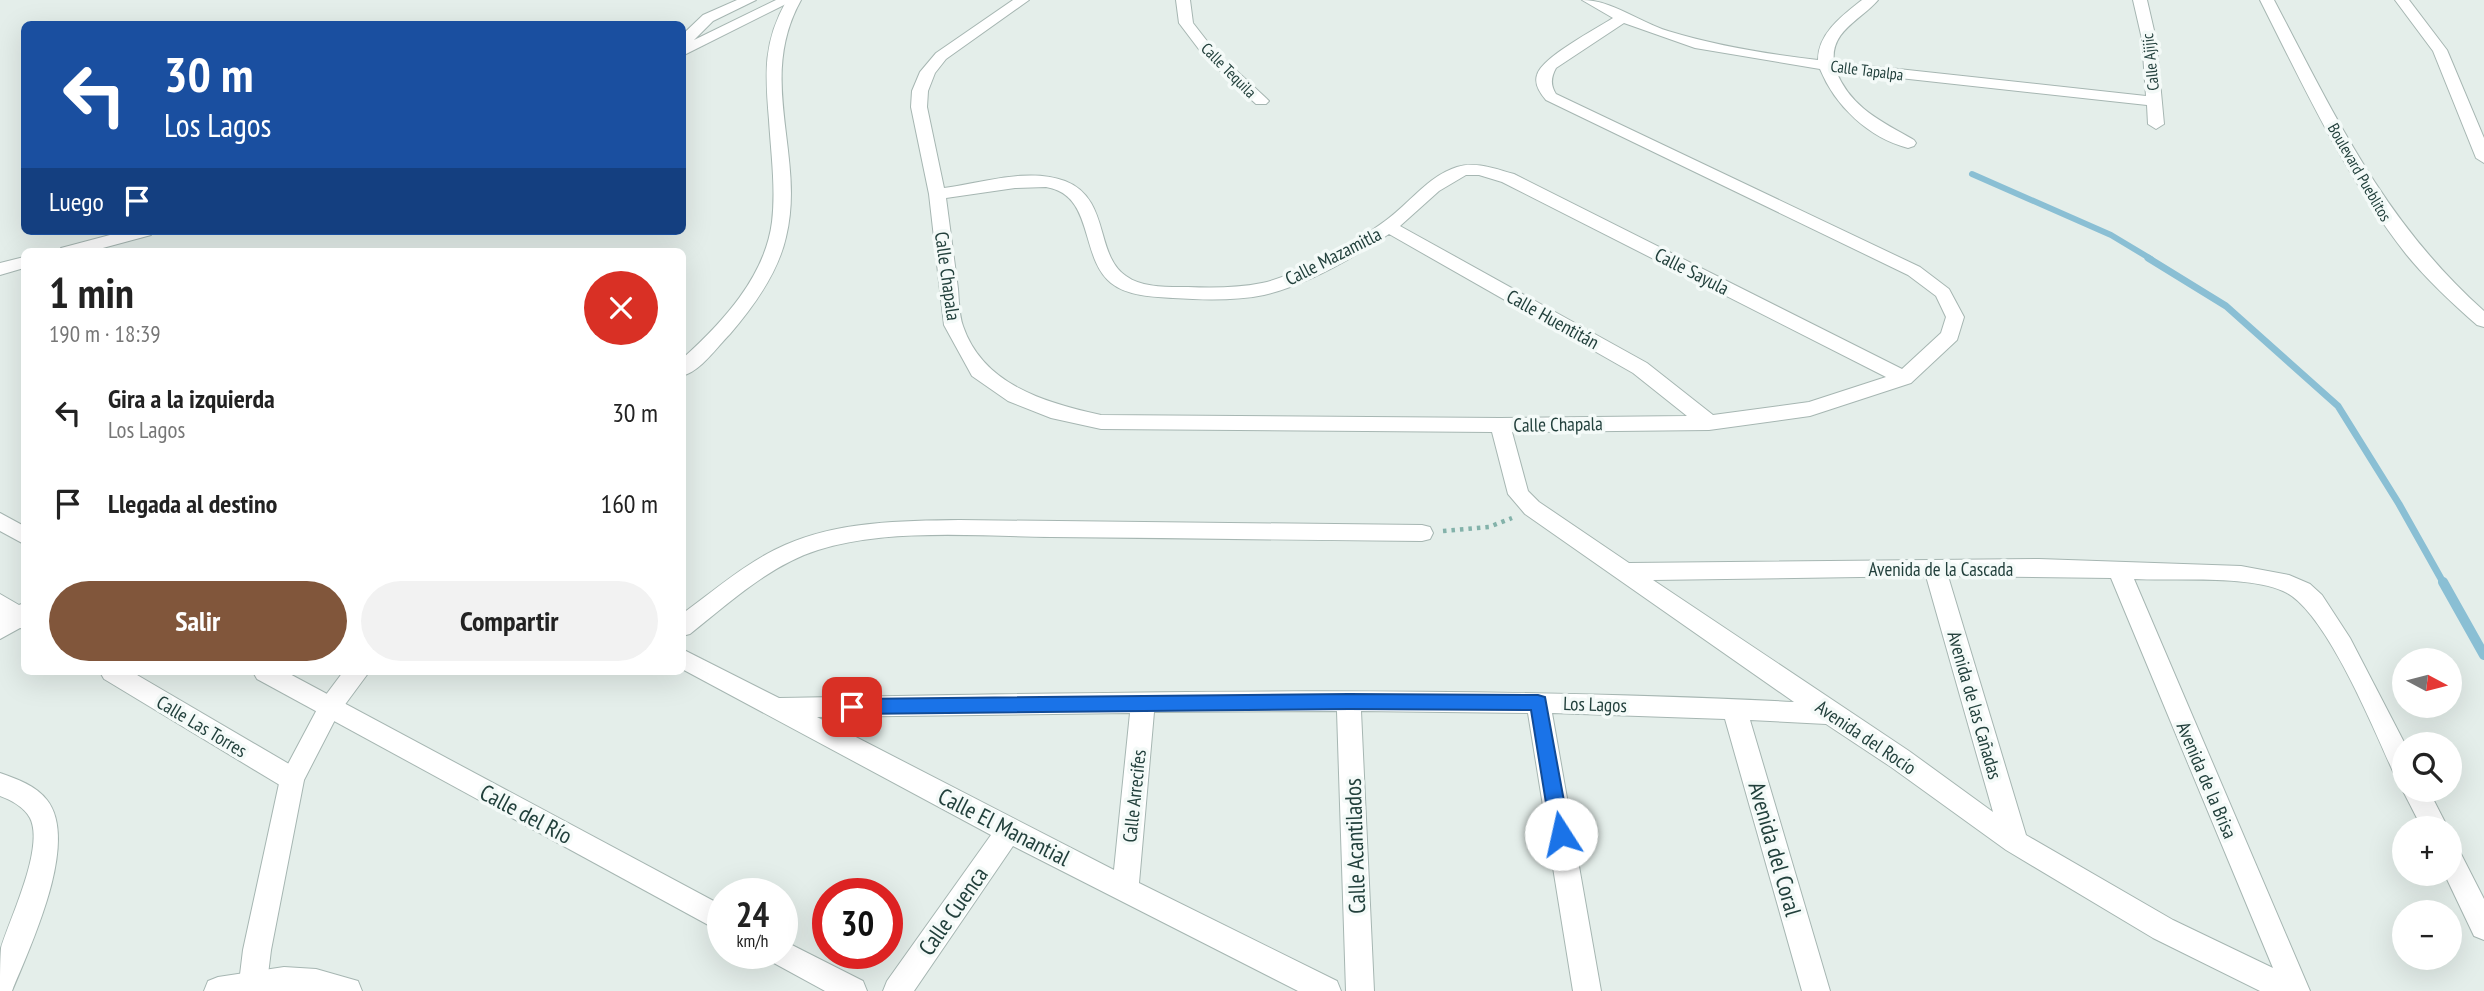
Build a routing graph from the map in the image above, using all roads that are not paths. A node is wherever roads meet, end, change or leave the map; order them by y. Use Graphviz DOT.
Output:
graph roads {
  1 [pos="749,0"];
  2 [pos="787,0"];
  3 [pos="794,0"];
  4 [pos="1022,0"];
  5 [pos="1184,0"];
  6 [pos="1590,0"];
  7 [pos="1871,0"];
  8 [pos="2140,0"];
  9 [pos="2266,0"];
  10 [pos="2402,0"];
  11 [pos="1621,19"];
  12 [pos="686,40"];
  13 [pos="686,50"];
  14 [pos="1825,65"];
  15 [pos="2154,101"];
  16 [pos="1261,102"];
  17 [pos="2156,124"];
  18 [pos="1908,142"];
  19 [pos="2484,159"];
  20 [pos="1477,169"];
  21 [pos="937,194"];
  22 [pos="1389,227"];
  23 [pos="130,235"];
  24 [pos="82,248"];
  25 [pos="21,264"];
  26 [pos="0,269"];
  27 [pos="2484,321"];
  28 [pos="686,366"];
  29 [pos="1904,378"];
  30 [pos="1709,423"];
  31 [pos="1500,425"];
  32 [pos="0,521"];
  33 [pos="1422,533"];
  34 [pos="21,534"];
  35 [pos="1934,568"];
  36 [pos="2119,570"];
  37 [pos="1624,572"];
  38 [pos="17,613"];
  39 [pos="686,623"];
  40 [pos="0,630"];
  41 [pos="686,661"];
  42 [pos="117,675"];
  43 [pos="271,675"];
  44 [pos="355,675"];
  45 [pos="1349,701"];
  46 [pos="1143,703"];
  47 [pos="1538,703"];
  48 [pos="330,707"];
  49 [pos="773,708"];
  50 [pos="1734,708"];
  51 [pos="1830,714"];
  52 [pos="2392,746"];
  53 [pos="292,779"];
  54 [pos="0,784"];
  55 [pos="1009,831"];
  56 [pos="2015,842"];
  57 [pos="2462,882"];
  58 [pos="1125,889"];
  59 [pos="707,911"];
  60 [pos="2484,927"];
  61 [pos="798,962"];
  62 [pos="0,986"];
  63 [pos="253,987"];
  64 [pos="218,991"];
  65 [pos="348,991"];
  66 [pos="853,991"];
  67 [pos="897,991"];
  68 [pos="1328,991"];
  69 [pos="1360,991"];
  70 [pos="1587,991"];
  71 [pos="1816,991"];
  72 [pos="2293,991"];
  1 -- 12 [label="street"];
  2 -- 13 [label="street"];
  3 -- 28 [label="street"];
  4 -- 21 [label="street, Calle Chapala"];
  5 -- 16 [label="street, Calle Tequila"];
  6 -- 11 [label="street, Calle Tapalpa"];
  7 -- 14 [label="street"];
  8 -- 15 [label="street, Calle Ajijic"];
  9 -- 27 [label="street, Boulevard Pueblitos"];
  10 -- 19 [label="street"];
  11 -- 14 [label="street, Calle Tapalpa"];
  11 -- 29 [label="street, Calle Chapala"];
  14 -- 15 [label="street, Calle Tapalpa"];
  14 -- 18 [label="street"];
  15 -- 17 [label="street, Calle Ajijic"];
  20 -- 22 [label="street, Calle Mazamitla"];
  20 -- 29 [label="street, Calle Sayula"];
  21 -- 22 [label="street, Calle Mazamitla"];
  21 -- 31 [label="street, Calle Chapala"];
  22 -- 30 [label="street, Calle Huentitán"];
  23 -- 24 [label="street"];
  25 -- 26 [label="street"];
  29 -- 30 [label="street, Calle Chapala"];
  30 -- 31 [label="street, Calle Chapala"];
  31 -- 37 [label="street, Avenida del Rocío"];
  32 -- 34 [label="street"];
  33 -- 39 [label="street"];
  35 -- 36 [label="street, Avenida de la Cascada"];
  35 -- 37 [label="street, Avenida de la Cascada"];
  35 -- 56 [label="street, Avenida de las Cañadas"];
  36 -- 52 [label="street, Avenida de la Cascada"];
  36 -- 72 [label="street, Avenida de la Brisa"];
  37 -- 51 [label="street, Avenida del Rocío"];
  38 -- 40 [label="street"];
  41 -- 49 [label="street, Calle El Manantial"];
  42 -- 53 [label="street, Calle Las Torres"];
  43 -- 48 [label="street"];
  44 -- 48 [label="street"];
  45 -- 46 [label="street, Los Lagos"];
  45 -- 47 [label="street, Los Lagos"];
  45 -- 69 [label="street, Calle Acantilados"];
  46 -- 49 [label="street, Los Lagos"];
  46 -- 58 [label="street, Calle Arrecifes"];
  47 -- 50 [label="street, Los Lagos"];
  47 -- 70 [label="street"];
  48 -- 53 [label="street"];
  48 -- 59 [label="street, Calle del Río"];
  49 -- 55 [label="street, Calle El Manantial"];
  50 -- 51 [label="street, Los Lagos"];
  50 -- 71 [label="street, Avenida del Coral"];
  51 -- 56 [label="street, Avenida del Rocío"];
  53 -- 63 [label="street"];
  54 -- 62 [label="street"];
  55 -- 58 [label="street, Calle El Manantial"];
  55 -- 67 [label="street, Calle Cuenca"];
  56 -- 72 [label="street, Avenida del Rocío"];
  57 -- 60 [label="street"];
  58 -- 68 [label="street, Calle El Manantial"];
  61 -- 66 [label="street"];
  63 -- 64 [label="street"];
  63 -- 65 [label="street"];
}
